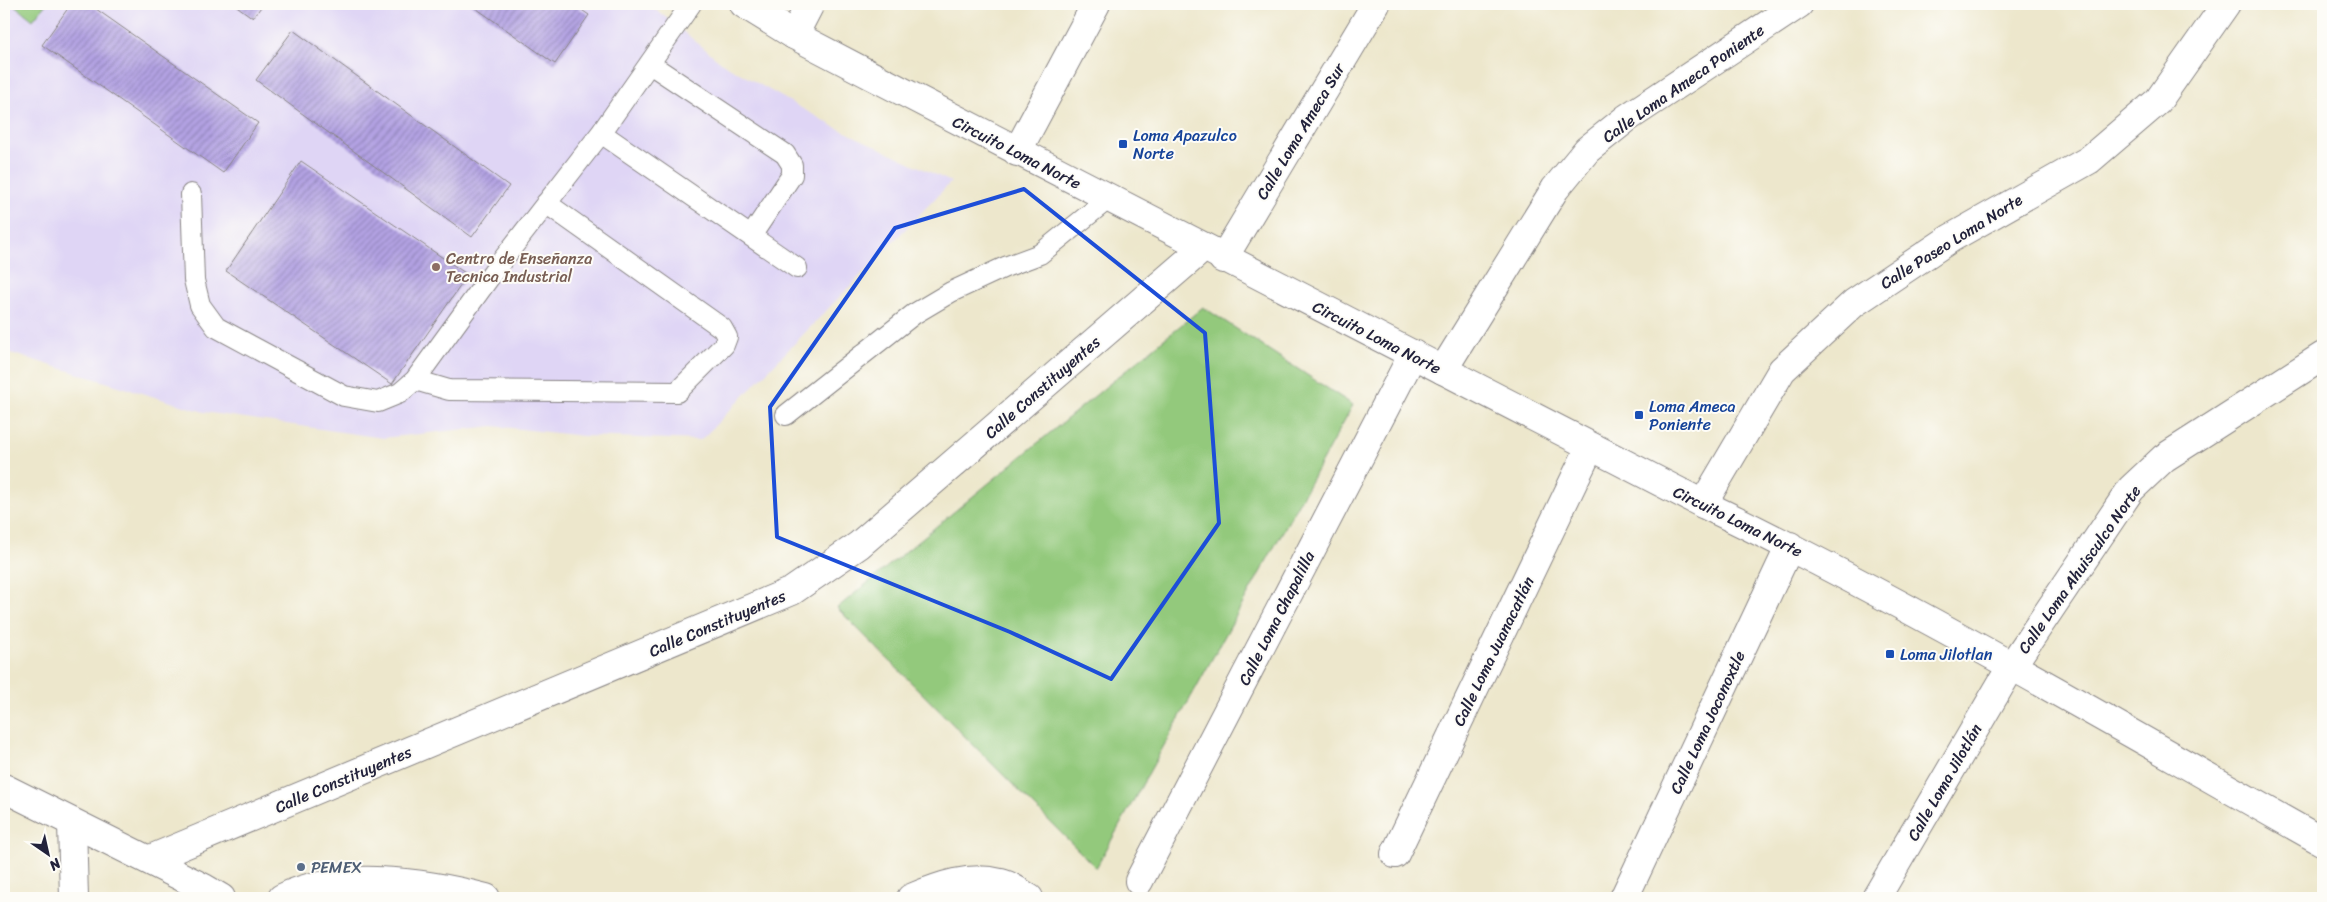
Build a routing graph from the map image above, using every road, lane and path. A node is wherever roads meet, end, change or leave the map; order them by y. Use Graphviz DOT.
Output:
graph roads {
  1 [pos="691,4"];
  2 [pos="744,4"];
  3 [pos="810,4"];
  4 [pos="1096,4"];
  5 [pos="1376,4"];
  6 [pos="1799,4"];
  7 [pos="2226,4"];
  8 [pos="794,35"];
  9 [pos="650,64"];
  10 [pos="601,133"];
  11 [pos="1017,152"];
  12 [pos="191,194"];
  13 [pos="1108,199"];
  14 [pos="546,203"];
  15 [pos="751,236"];
  16 [pos="1213,254"];
  17 [pos="798,268"];
  18 [pos="1413,354"];
  19 [pos="2323,356"];
  20 [pos="1443,370"];
  21 [pos="416,380"];
  22 [pos="786,415"];
  23 [pos="1590,447"];
  24 [pos="1703,504"];
  25 [pos="1790,546"];
  26 [pos="2012,667"];
  27 [pos="4,788"];
  28 [pos="72,823"];
  29 [pos="2323,842"];
  30 [pos="1395,854"];
  31 [pos="148,860"];
  32 [pos="1139,881"];
  33 [pos="74,898"];
  34 [pos="221,898"];
  35 [pos="282,898"];
  36 [pos="486,898"];
  37 [pos="910,898"];
  38 [pos="1029,898"];
  39 [pos="1624,898"];
  40 [pos="1876,898"];
  1 -- 9 [label="lane"];
  2 -- 8 [label="street, Circuito Loma Norte"];
  3 -- 8 [label="street"];
  4 -- 11 [label="street"];
  5 -- 16 [label="street, Calle Loma Ameca Sur"];
  6 -- 20 [label="street, Calle Loma Ameca Poniente"];
  7 -- 24 [label="street, Calle Paseo Loma Norte"];
  8 -- 11 [label="street, Circuito Loma Norte"];
  9 -- 10 [label="lane"];
  9 -- 15 [label="lane"];
  10 -- 14 [label="lane"];
  10 -- 15 [label="lane"];
  11 -- 13 [label="street, Circuito Loma Norte"];
  12 -- 21 [label="lane"];
  13 -- 16 [label="street, Circuito Loma Norte"];
  13 -- 22 [label="lane"];
  14 -- 21 [label="lane"];
  14 -- 21 [label="lane"];
  15 -- 17 [label="lane"];
  16 -- 18 [label="street, Circuito Loma Norte"];
  16 -- 31 [label="street, Calle Constituyentes"];
  18 -- 20 [label="street, Circuito Loma Norte"];
  18 -- 32 [label="street, Calle Loma Chapalilla"];
  19 -- 26 [label="street, Calle Loma Ahuisculco Norte"];
  20 -- 23 [label="street, Circuito Loma Norte"];
  23 -- 24 [label="street, Circuito Loma Norte"];
  23 -- 30 [label="street, Calle Loma Juanacatlán"];
  24 -- 25 [label="street, Circuito Loma Norte"];
  25 -- 26 [label="street, Circuito Loma Norte"];
  25 -- 39 [label="street, Calle Loma Joconoxtle"];
  26 -- 29 [label="street, Circuito Loma Norte"];
  26 -- 40 [label="street, Calle Loma Jilotlán"];
  27 -- 28 [label="street"];
  28 -- 31 [label="street"];
  28 -- 33 [label="street"];
  31 -- 34 [label="street"];
  35 -- 36 [label="street"];
  37 -- 38 [label="street"];
}
